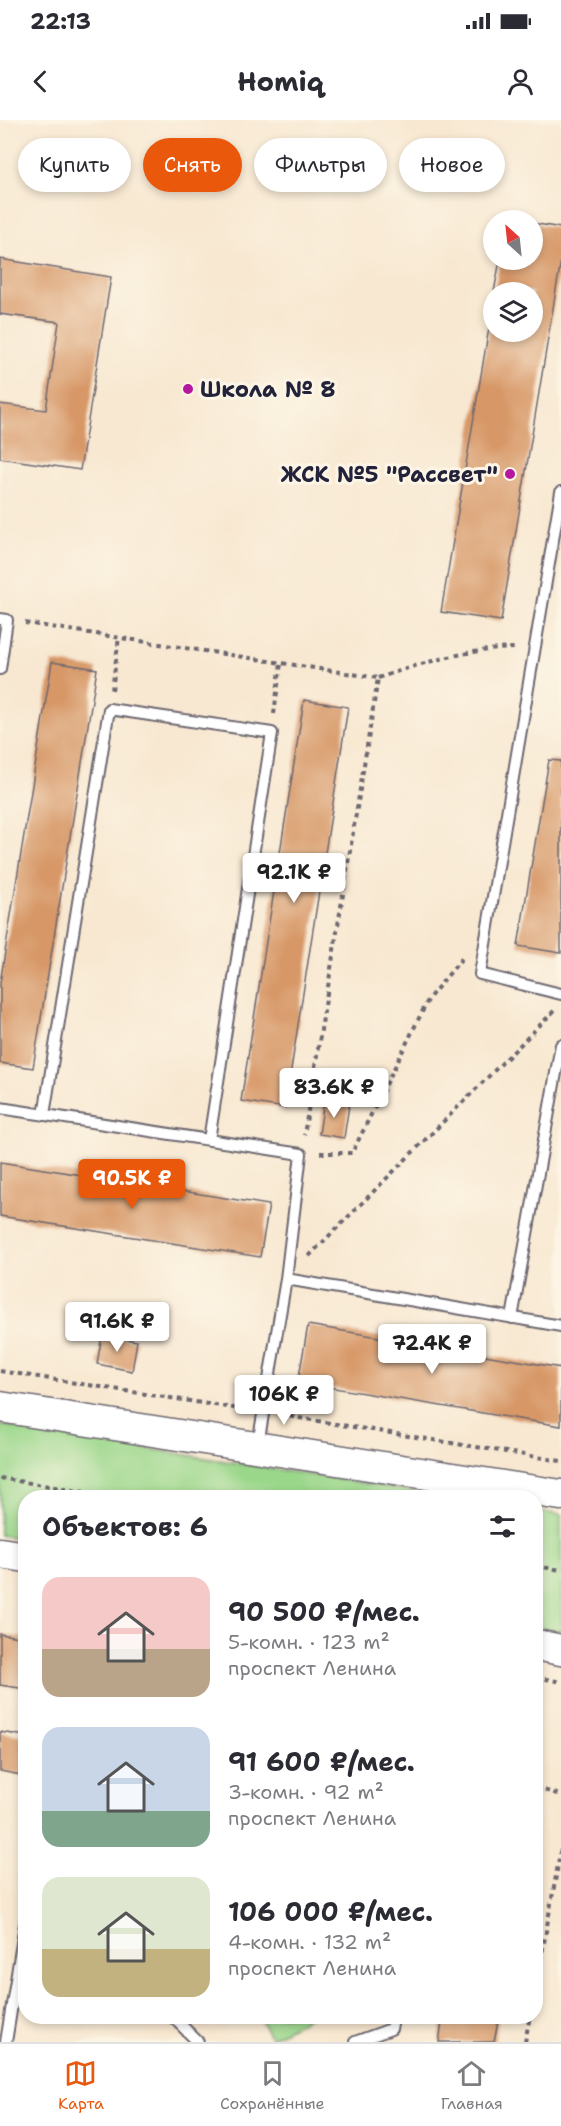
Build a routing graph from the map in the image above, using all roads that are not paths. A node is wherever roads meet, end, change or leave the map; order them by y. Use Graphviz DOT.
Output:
graph roads {
  1 [pos="561,492"];
  2 [pos="0,619"];
  3 [pos="0,669"];
  4 [pos="561,993"];
  5 [pos="561,1045"];
  6 [pos="0,1108"];
  7 [pos="44,1115"];
  8 [pos="209,1140"];
  9 [pos="286,1279"];
  10 [pos="512,1318"];
  11 [pos="561,1326"];
  12 [pos="0,1407"];
  13 [pos="258,1446"];
  14 [pos="530,1490"];
  15 [pos="543,1492"];
  16 [pos="561,1495"];
  17 [pos="0,1553"];
  18 [pos="18,1556"];
  19 [pos="543,1646"];
  20 [pos="561,1650"];
  21 [pos="18,1975"];
  22 [pos="180,2024"];
  23 [pos="392,2024"];
  24 [pos="6,2042"];
  25 [pos="198,2042"];
  26 [pos="355,2042"];
  1 -- 4 [label="lane"];
  2 -- 3 [label="lane"];
  5 -- 10 [label="lane"];
  6 -- 7 [label="lane"];
  7 -- 8 [label="lane"];
  7 -- 8 [label="lane"];
  8 -- 9 [label="lane"];
  9 -- 10 [label="lane"];
  9 -- 13 [label="lane"];
  10 -- 11 [label="lane"];
  12 -- 13 [label="street"];
  13 -- 14 [label="street"];
  15 -- 16 [label="street"];
  17 -- 18 [label="street"];
  19 -- 20 [label="street"];
  21 -- 24 [label="lane"];
  22 -- 25 [label="lane"];
  23 -- 26 [label="lane"];
}
